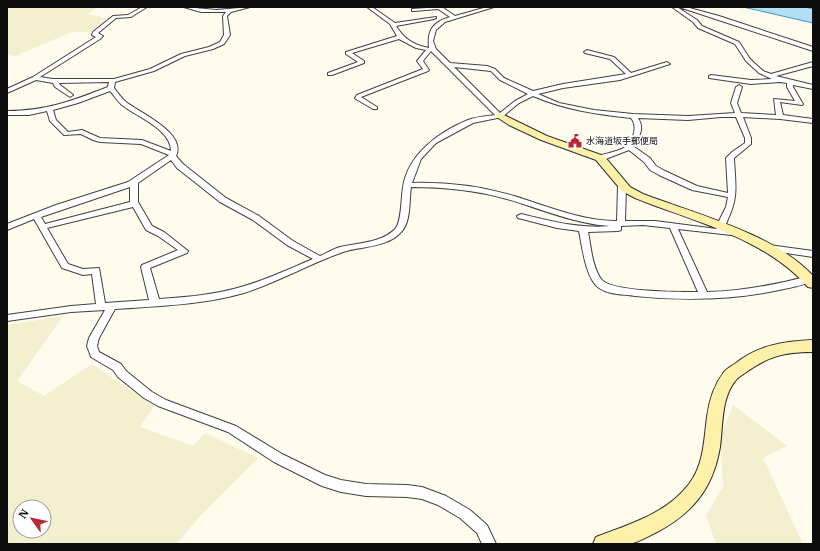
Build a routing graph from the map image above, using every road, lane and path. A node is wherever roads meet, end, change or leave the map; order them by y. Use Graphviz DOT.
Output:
graph roads {
  1 [pos="145,7"];
  2 [pos="181,7"];
  3 [pos="187,7"];
  4 [pos="248,7"];
  5 [pos="369,7"];
  6 [pos="439,7"];
  7 [pos="492,7"];
  8 [pos="674,7"];
  9 [pos="681,7"];
  10 [pos="230,10"];
  11 [pos="414,10"];
  12 [pos="434,18"];
  13 [pos="454,18"];
  14 [pos="393,25"];
  15 [pos="400,37"];
  16 [pos="813,49"];
  17 [pos="431,50"];
  18 [pos="587,52"];
  19 [pos="667,64"];
  20 [pos="813,64"];
  21 [pos="448,65"];
  22 [pos="330,74"];
  23 [pos="629,74"];
  24 [pos="771,76"];
  25 [pos="710,77"];
  26 [pos="35,78"];
  27 [pos="780,80"];
  28 [pos="56,81"];
  29 [pos="790,83"];
  30 [pos="111,85"];
  31 [pos="813,87"];
  32 [pos="739,88"];
  33 [pos="7,91"];
  34 [pos="534,93"];
  35 [pos="70,95"];
  36 [pos="375,108"];
  37 [pos="50,109"];
  38 [pos="7,113"];
  39 [pos="738,115"];
  40 [pos="500,116"];
  41 [pos="633,116"];
  42 [pos="780,117"];
  43 [pos="813,121"];
  44 [pos="629,147"];
  45 [pos="173,155"];
  46 [pos="600,158"];
  47 [pos="134,182"];
  48 [pos="407,185"];
  49 [pos="622,186"];
  50 [pos="732,196"];
  51 [pos="135,204"];
  52 [pos="36,216"];
  53 [pos="521,216"];
  54 [pos="625,224"];
  55 [pos="673,226"];
  56 [pos="7,227"];
  57 [pos="43,227"];
  58 [pos="720,227"];
  59 [pos="583,230"];
  60 [pos="737,234"];
  61 [pos="769,248"];
  62 [pos="813,254"];
  63 [pos="320,259"];
  64 [pos="811,281"];
  65 [pos="704,296"];
  66 [pos="155,303"];
  67 [pos="107,307"];
  68 [pos="7,318"];
  69 [pos="813,346"];
  70 [pos="623,541"];
  71 [pos="489,544"];
  72 [pos="603,544"];
  1 -- 26 [label="street"];
  2 -- 3 [label="street"];
  3 -- 10 [label="street"];
  4 -- 10 [label="street"];
  5 -- 14 [label="street"];
  6 -- 11 [label="street"];
  6 -- 13 [label="street"];
  7 -- 13 [label="street"];
  8 -- 24 [label="street"];
  9 -- 16 [label="street"];
  10 -- 30 [label="street"];
  12 -- 14 [label="street"];
  13 -- 17 [label="street"];
  14 -- 15 [label="street"];
  15 -- 17 [label="street"];
  15 -- 22 [label="street"];
  17 -- 21 [label="street"];
  17 -- 36 [label="street"];
  18 -- 23 [label="street"];
  19 -- 23 [label="street"];
  20 -- 24 [label="street"];
  21 -- 34 [label="street"];
  21 -- 40 [label="street"];
  23 -- 34 [label="street"];
  24 -- 27 [label="street"];
  25 -- 27 [label="street"];
  26 -- 28 [label="street"];
  26 -- 33 [label="street"];
  27 -- 29 [label="street"];
  28 -- 30 [label="street"];
  28 -- 35 [label="street"];
  29 -- 31 [label="street"];
  29 -- 42 [label="street"];
  30 -- 37 [label="street"];
  30 -- 45 [label="street"];
  32 -- 39 [label="street"];
  34 -- 40 [label="street"];
  34 -- 41 [label="street"];
  37 -- 38 [label="street"];
  37 -- 45 [label="street"];
  39 -- 41 [label="street"];
  39 -- 42 [label="street"];
  39 -- 50 [label="street"];
  40 -- 46 [label="street"];
  40 -- 48 [label="street"];
  41 -- 44 [label="street"];
  42 -- 43 [label="street"];
  44 -- 46 [label="street"];
  44 -- 50 [label="street"];
  45 -- 47 [label="street"];
  45 -- 63 [label="street"];
  46 -- 49 [label="street"];
  47 -- 51 [label="street"];
  47 -- 52 [label="street"];
  48 -- 54 [label="street"];
  48 -- 63 [label="street"];
  49 -- 54 [label="street"];
  49 -- 58 [label="street"];
  50 -- 58 [label="street"];
  51 -- 57 [label="street"];
  51 -- 66 [label="street"];
  52 -- 56 [label="street"];
  52 -- 57 [label="street"];
  53 -- 59 [label="street"];
  54 -- 55 [label="street"];
  54 -- 59 [label="street"];
  55 -- 60 [label="street"];
  55 -- 65 [label="street"];
  57 -- 67 [label="street"];
  58 -- 60 [label="street"];
  59 -- 65 [label="street"];
  60 -- 61 [label="street"];
  61 -- 62 [label="street"];
  61 -- 64 [label="street"];
  63 -- 66 [label="street"];
  64 -- 65 [label="street"];
  66 -- 67 [label="street"];
  67 -- 68 [label="street"];
  67 -- 71 [label="street"];
  69 -- 70 [label="street"];
  70 -- 72 [label="street"];
}
